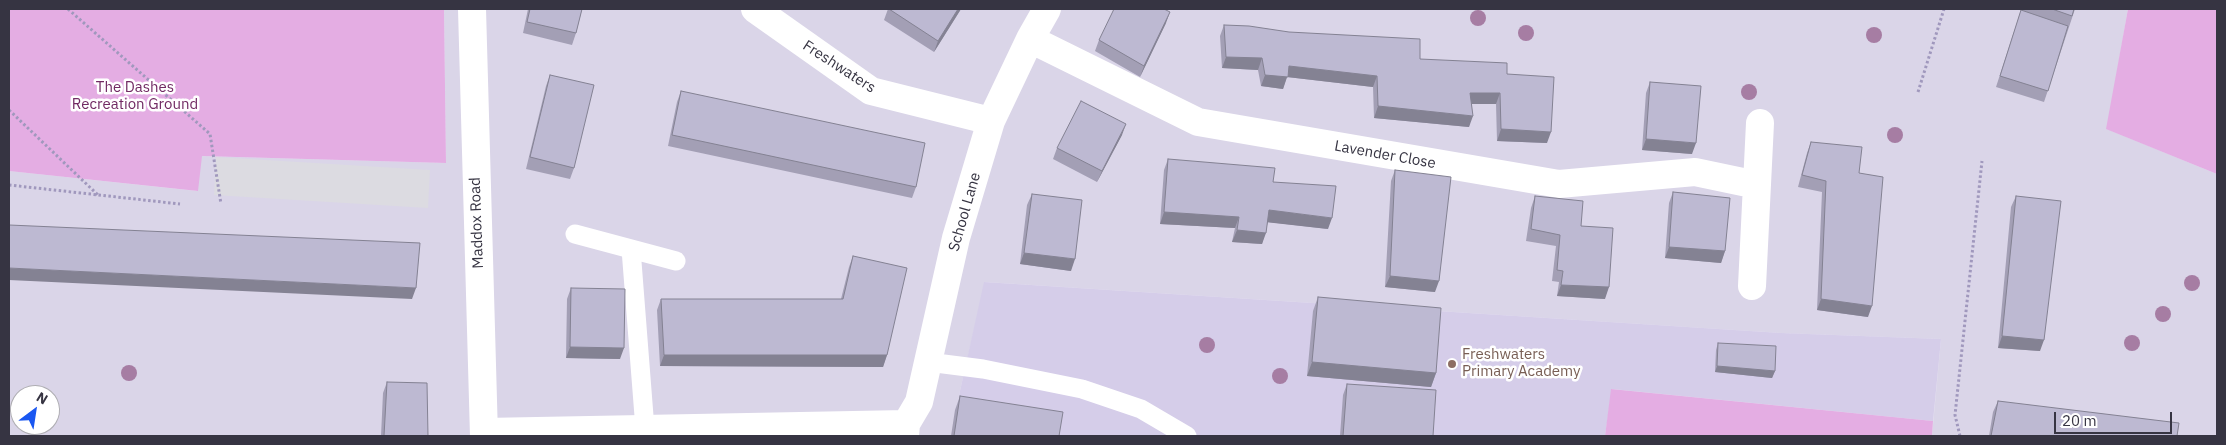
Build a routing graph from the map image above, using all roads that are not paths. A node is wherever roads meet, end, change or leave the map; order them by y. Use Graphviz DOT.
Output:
graph roads {
  1 [pos="472,9"];
  2 [pos="754,9"];
  3 [pos="1047,9"];
  4 [pos="1030,39"];
  5 [pos="991,121"];
  6 [pos="1760,123"];
  7 [pos="1757,185"];
  8 [pos="575,234"];
  9 [pos="631,249"];
  10 [pos="676,261"];
  11 [pos="1752,286"];
  12 [pos="928,362"];
  13 [pos="645,429"];
  14 [pos="905,430"];
  15 [pos="678,432"];
  16 [pos="484,434"];
  17 [pos="1187,436"];
  1 -- 16 [label="street, Maddox Road"];
  2 -- 5 [label="street, Freshwaters"];
  3 -- 4 [label="street, School Lane"];
  4 -- 5 [label="street, School Lane"];
  4 -- 7 [label="street, Lavender Close"];
  5 -- 12 [label="street, School Lane"];
  6 -- 7 [label="street"];
  7 -- 11 [label="street"];
  8 -- 9 [label="lane"];
  9 -- 10 [label="lane"];
  9 -- 13 [label="lane"];
  12 -- 14 [label="street, School Lane"];
  12 -- 17 [label="lane"];
  13 -- 15 [label="street"];
  13 -- 16 [label="street"];
  14 -- 15 [label="street"];
}
